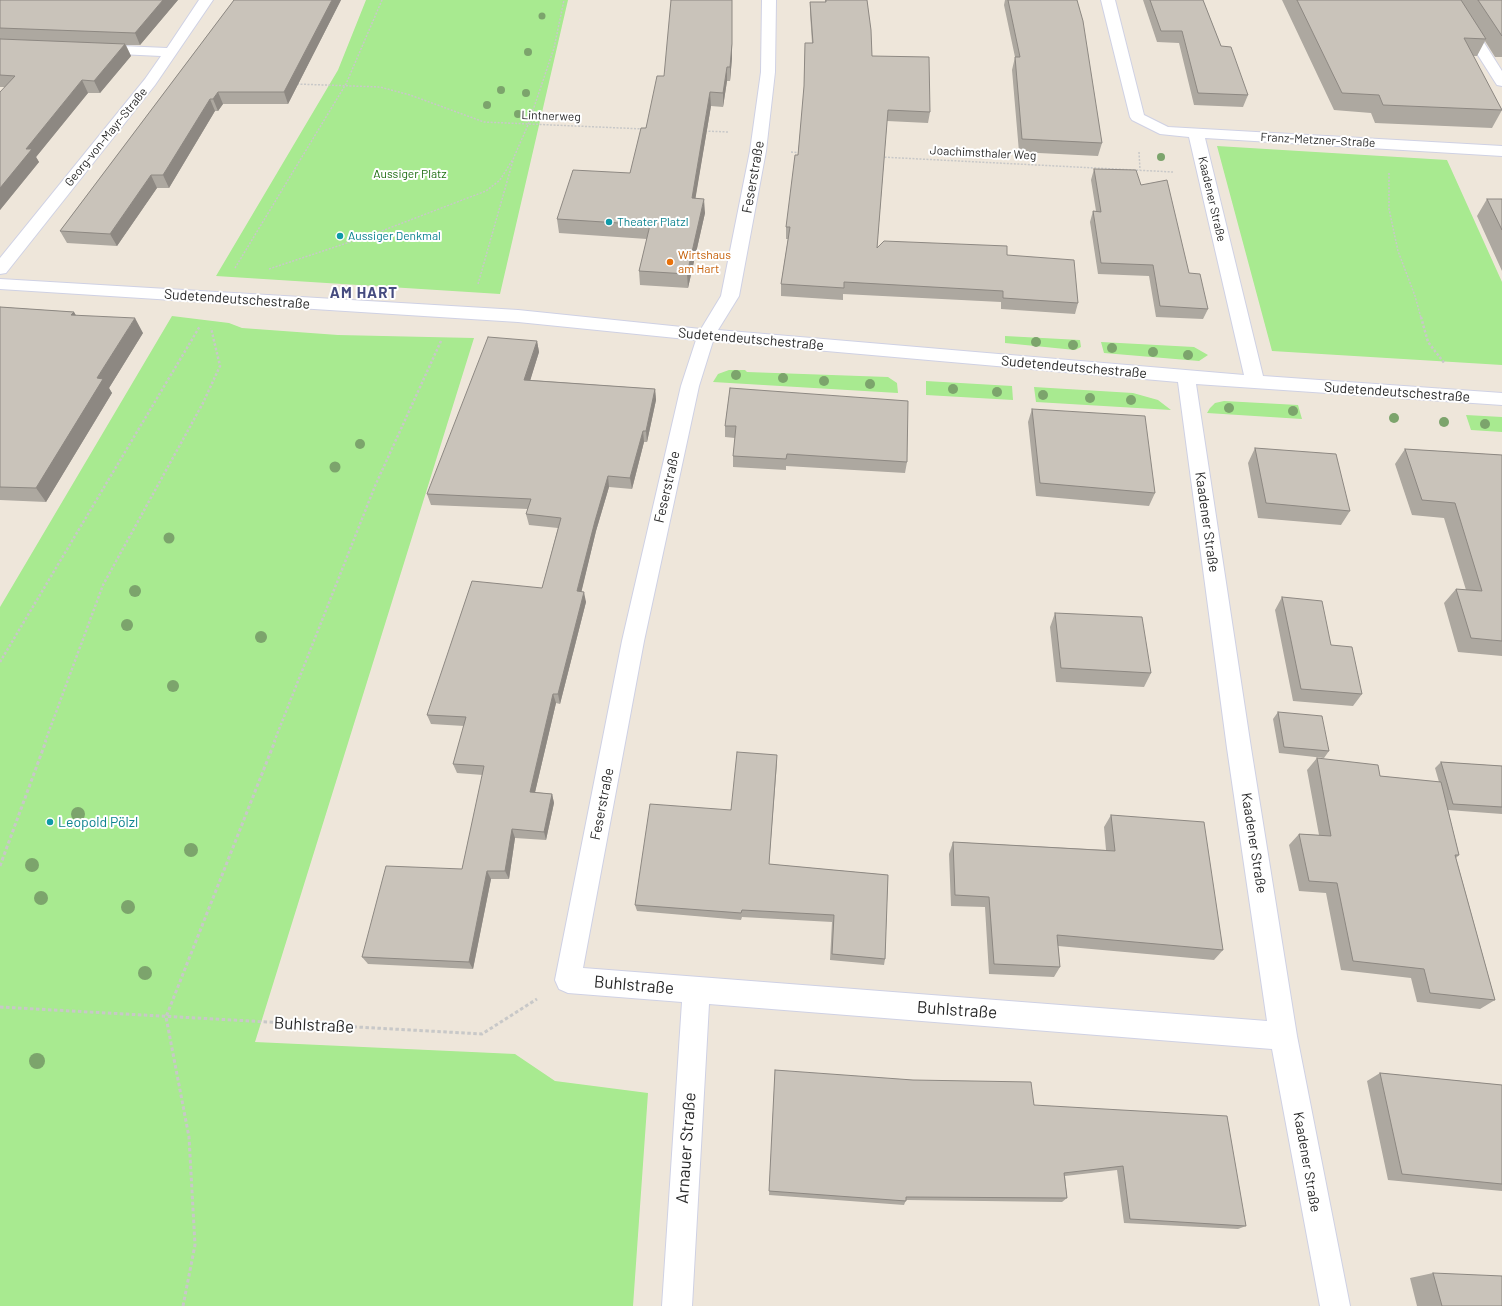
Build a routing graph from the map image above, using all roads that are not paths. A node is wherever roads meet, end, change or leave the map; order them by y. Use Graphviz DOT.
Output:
graph roads {
  1 [pos="206,0"];
  2 [pos="769,0"];
  3 [pos="1108,0"];
  4 [pos="1450,0"];
  5 [pos="86,48"];
  6 [pos="171,52"];
  7 [pos="1502,82"];
  8 [pos="1196,133"];
  9 [pos="1502,151"];
  10 [pos="0,269"];
  11 [pos="0,284"];
  12 [pos="706,335"];
  13 [pos="1186,377"];
  14 [pos="1255,382"];
  15 [pos="1502,399"];
  16 [pos="568,980"];
  17 [pos="696,990"];
  18 [pos="1283,1036"];
  19 [pos="677,1306"];
  20 [pos="1335,1306"];
  1 -- 6 [label="street, Georg-von-Mayr-Straße"];
  2 -- 12 [label="street, Feserstraße"];
  3 -- 8 [label="street, Franz-Metzner-Straße"];
  4 -- 7 [label="street"];
  5 -- 6 [label="street"];
  6 -- 10 [label="street, Georg-von-Mayr-Straße"];
  8 -- 9 [label="street, Franz-Metzner-Straße"];
  8 -- 14 [label="street, Kaadener Straße"];
  11 -- 12 [label="street, Sudetendeutschestraße"];
  12 -- 13 [label="street, Sudetendeutschestraße"];
  12 -- 16 [label="street, Feserstraße"];
  13 -- 14 [label="street, Sudetendeutschestraße"];
  13 -- 18 [label="street, Kaadener Straße"];
  14 -- 15 [label="street, Sudetendeutschestraße"];
  16 -- 17 [label="street, Buhlstraße"];
  17 -- 18 [label="street, Buhlstraße"];
  17 -- 19 [label="street, Arnauer Straße"];
  18 -- 20 [label="street, Kaadener Straße"];
}
